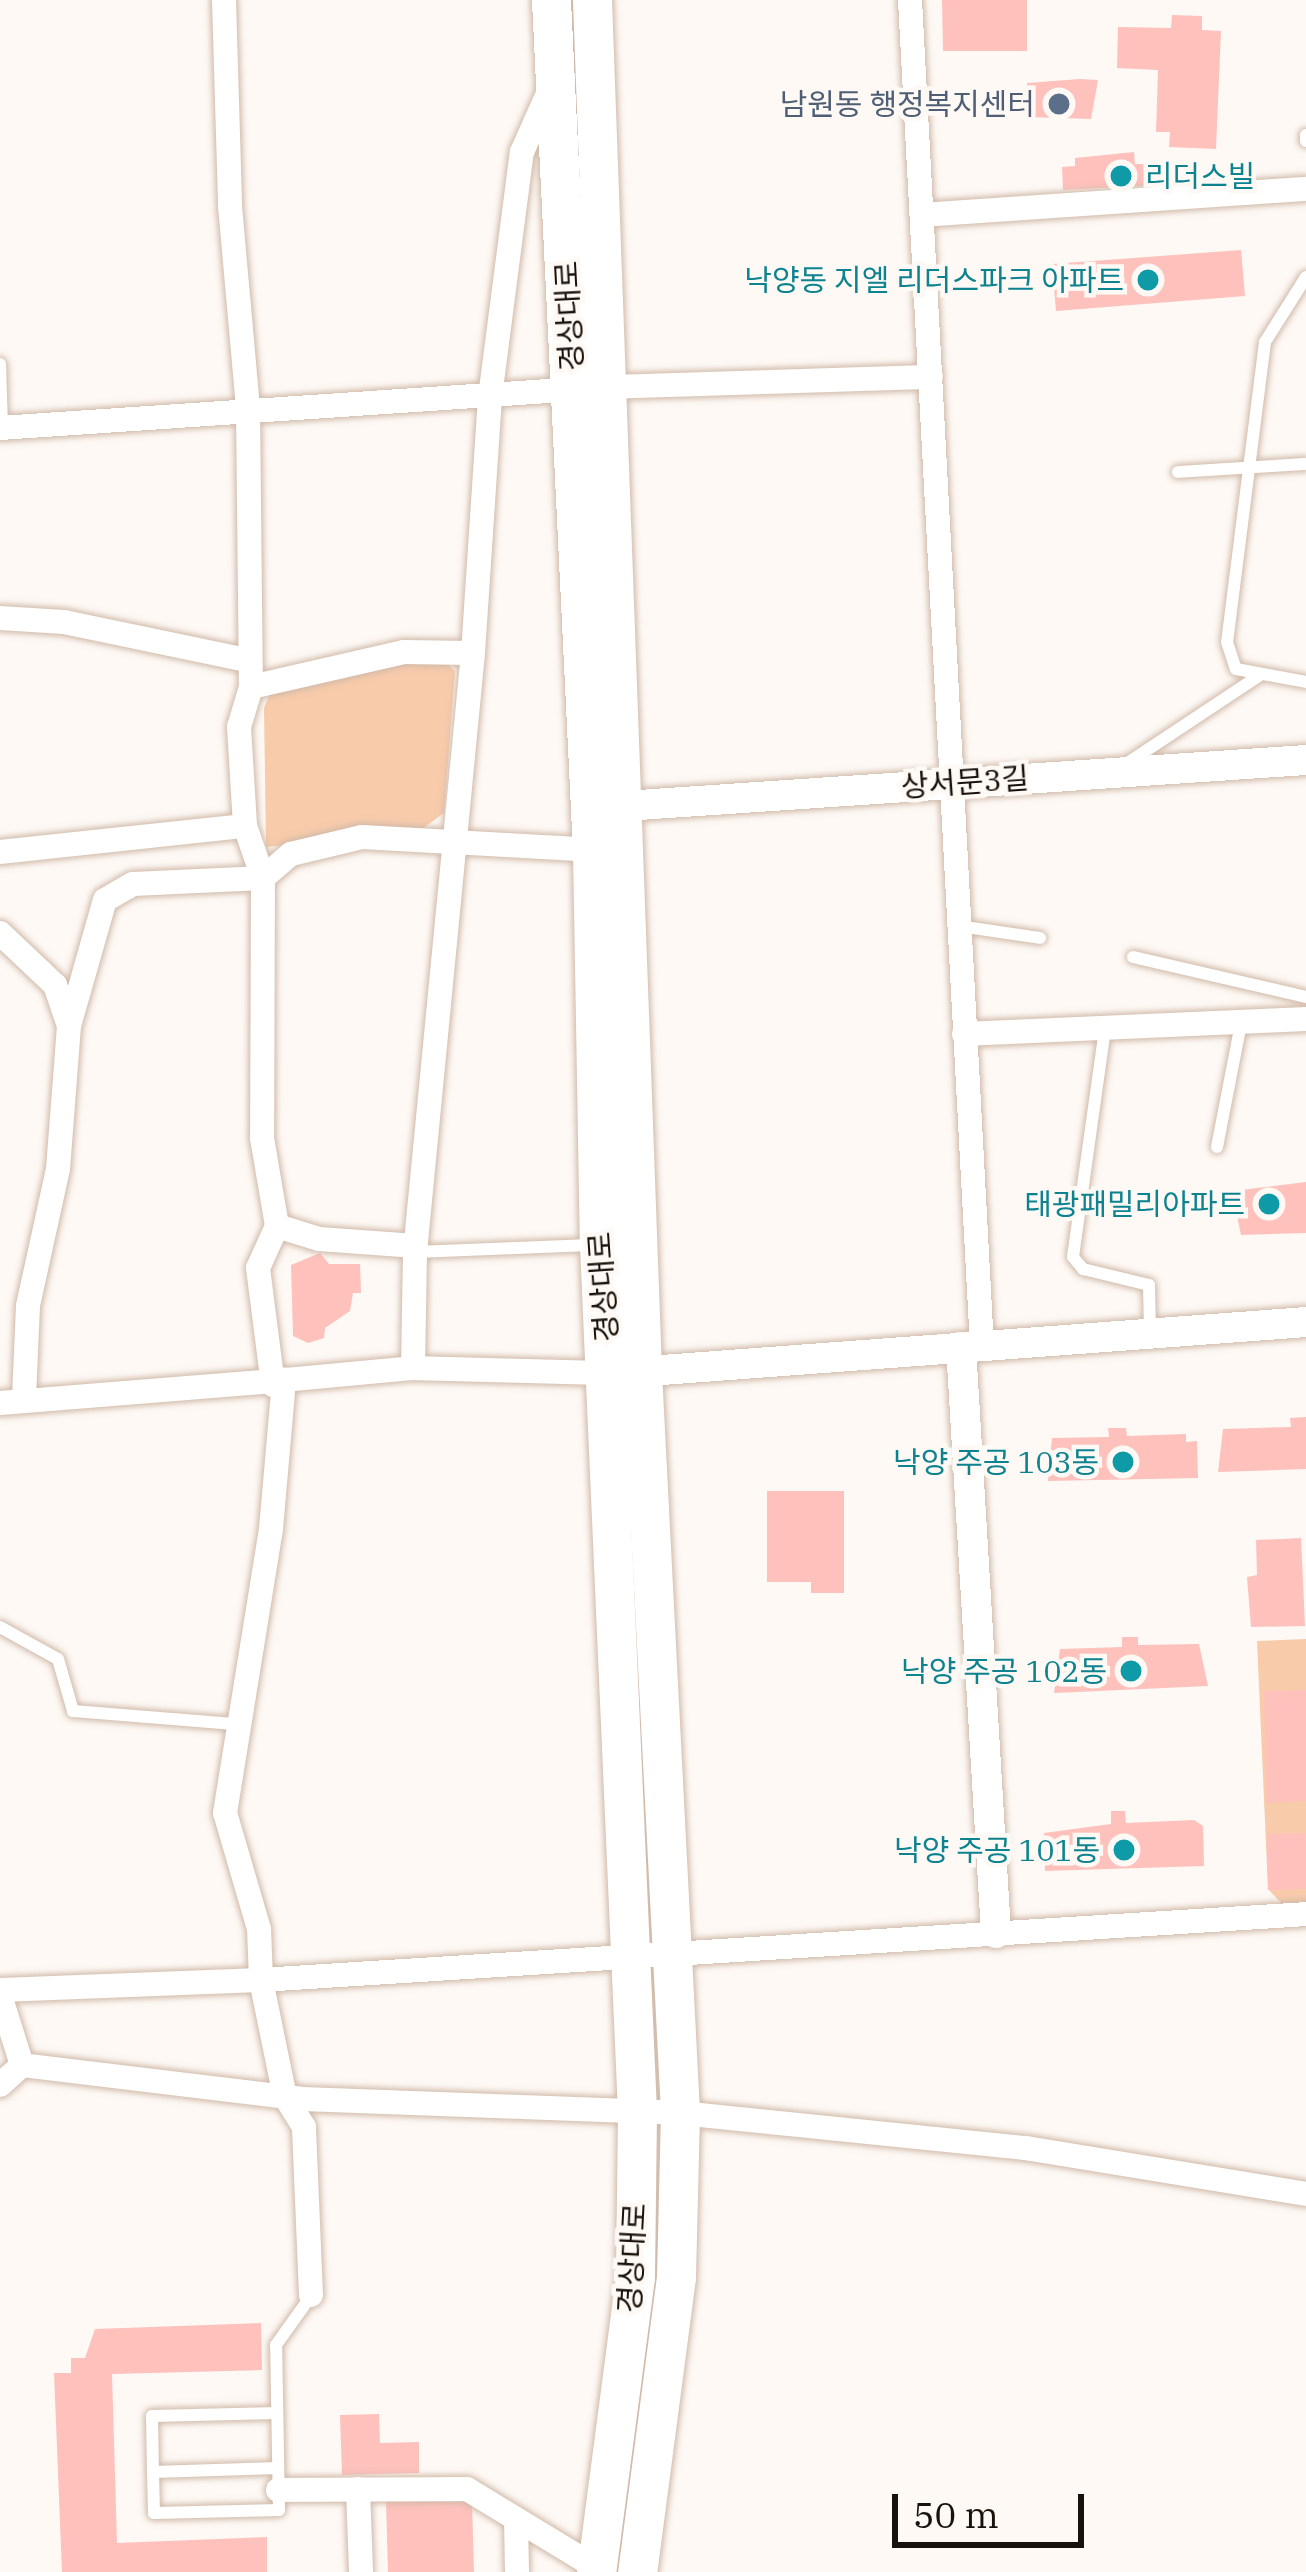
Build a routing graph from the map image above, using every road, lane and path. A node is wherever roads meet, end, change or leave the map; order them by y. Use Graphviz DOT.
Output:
graph roads {
  1 [pos="224,0"];
  2 [pos="551,0"];
  3 [pos="592,0"];
  4 [pos="910,0"];
  5 [pos="555,77"];
  6 [pos="1306,189"];
  7 [pos="922,215"];
  8 [pos="1306,278"];
  9 [pos="0,364"];
  10 [pos="932,377"];
  11 [pos="591,388"];
  12 [pos="490,397"];
  13 [pos="248,408"];
  14 [pos="1,429"];
  15 [pos="1306,464"];
  16 [pos="1254,468"];
  17 [pos="1178,472"];
  18 [pos="0,618"];
  19 [pos="473,653"];
  20 [pos="250,661"];
  21 [pos="1260,675"];
  22 [pos="1306,682"];
  23 [pos="251,687"];
  24 [pos="1306,760"];
  25 [pos="1113,773"];
  26 [pos="949,783"];
  27 [pos="624,806"];
  28 [pos="245,826"];
  29 [pos="456,840"];
  30 [pos="592,850"];
  31 [pos="0,852"];
  32 [pos="263,878"];
  33 [pos="957,926"];
  34 [pos="0,933"];
  35 [pos="1040,938"];
  36 [pos="1133,957"];
  37 [pos="1306,997"];
  38 [pos="1306,1019"];
  39 [pos="1242,1022"];
  40 [pos="69,1026"];
  41 [pos="1105,1028"];
  42 [pos="964,1034"];
  43 [pos="1217,1147"];
  44 [pos="277,1226"];
  45 [pos="598,1245"];
  46 [pos="415,1249"];
  47 [pos="1306,1322"];
  48 [pos="1150,1332"];
  49 [pos="972,1346"];
  50 [pos="413,1368"];
  51 [pos="626,1372"];
  52 [pos="278,1382"];
  53 [pos="12,1401"];
  54 [pos="0,1628"];
  55 [pos="234,1724"];
  56 [pos="1306,1914"];
  57 [pos="996,1934"];
  58 [pos="650,1951"];
  59 [pos="260,1980"];
  60 [pos="0,1993"];
  61 [pos="22,2065"];
  62 [pos="0,2085"];
  63 [pos="285,2097"];
  64 [pos="637,2113"];
  65 [pos="680,2113"];
  66 [pos="1306,2194"];
  67 [pos="311,2295"];
  68 [pos="277,2413"];
  69 [pos="153,2472"];
  70 [pos="278,2479"];
  71 [pos="358,2489"];
  72 [pos="516,2519"];
  73 [pos="596,2570"];
  74 [pos="361,2572"];
  75 [pos="517,2572"];
  76 [pos="637,2572"];
  1 -- 13 [label="street"];
  2 -- 5 [label="main road, 경상대로"];
  3 -- 11 [label="main road, 경상대로"];
  4 -- 7 [label="street"];
  5 -- 11 [label="main road, 경상대로"];
  5 -- 12 [label="street"];
  6 -- 7 [label="street"];
  7 -- 10 [label="street"];
  8 -- 16 [label="lane"];
  9 -- 14 [label="lane"];
  10 -- 11 [label="street"];
  10 -- 26 [label="street"];
  11 -- 12 [label="street"];
  11 -- 27 [label="main road, 경상대로"];
  11 -- 30 [label="main road, 경상대로"];
  12 -- 13 [label="street"];
  12 -- 19 [label="street"];
  13 -- 14 [label="street"];
  13 -- 20 [label="street"];
  15 -- 16 [label="lane"];
  16 -- 17 [label="lane"];
  16 -- 21 [label="lane"];
  18 -- 20 [label="street"];
  19 -- 23 [label="street"];
  19 -- 29 [label="street"];
  20 -- 23 [label="street"];
  21 -- 22 [label="lane"];
  21 -- 25 [label="lane"];
  23 -- 28 [label="street"];
  24 -- 25 [label="street, 상서문3길"];
  25 -- 26 [label="street, 상서문3길"];
  26 -- 27 [label="street, 상서문3길"];
  26 -- 33 [label="street"];
  27 -- 51 [label="main road, 경상대로"];
  28 -- 31 [label="street"];
  28 -- 32 [label="street"];
  29 -- 30 [label="street"];
  29 -- 32 [label="street"];
  29 -- 46 [label="street"];
  30 -- 45 [label="main road, 경상대로"];
  32 -- 40 [label="street"];
  32 -- 44 [label="street"];
  33 -- 35 [label="lane"];
  33 -- 42 [label="street"];
  34 -- 40 [label="street"];
  36 -- 37 [label="lane"];
  38 -- 39 [label="street"];
  39 -- 41 [label="street"];
  39 -- 43 [label="lane"];
  40 -- 53 [label="street"];
  41 -- 42 [label="street"];
  41 -- 48 [label="lane"];
  42 -- 49 [label="street"];
  44 -- 46 [label="street"];
  44 -- 52 [label="street"];
  45 -- 46 [label="lane"];
  45 -- 51 [label="main road, 경상대로"];
  46 -- 50 [label="street"];
  47 -- 48 [label="street"];
  48 -- 49 [label="street"];
  49 -- 51 [label="street"];
  49 -- 57 [label="street"];
  50 -- 51 [label="street"];
  50 -- 52 [label="street"];
  51 -- 58 [label="main road, 경상대로"];
  52 -- 53 [label="street"];
  52 -- 55 [label="street"];
  54 -- 55 [label="lane"];
  55 -- 59 [label="street"];
  56 -- 57 [label="street"];
  57 -- 58 [label="street"];
  58 -- 59 [label="street"];
  58 -- 64 [label="main road, 경상대로"];
  58 -- 65 [label="main road, 경상대로"];
  59 -- 60 [label="street"];
  59 -- 63 [label="street"];
  60 -- 61 [label="street"];
  61 -- 62 [label="street"];
  61 -- 63 [label="street"];
  63 -- 64 [label="street"];
  63 -- 67 [label="street"];
  64 -- 65 [label="street"];
  64 -- 73 [label="main road, 경상대로"];
  65 -- 66 [label="street"];
  65 -- 76 [label="main road, 경상대로"];
  67 -- 68 [label="lane"];
  68 -- 69 [label="lane"];
  68 -- 70 [label="lane"];
  69 -- 70 [label="lane"];
  69 -- 70 [label="lane"];
  70 -- 71 [label="street"];
  71 -- 72 [label="street"];
  71 -- 74 [label="street"];
  72 -- 73 [label="street"];
  72 -- 75 [label="street"];
}
